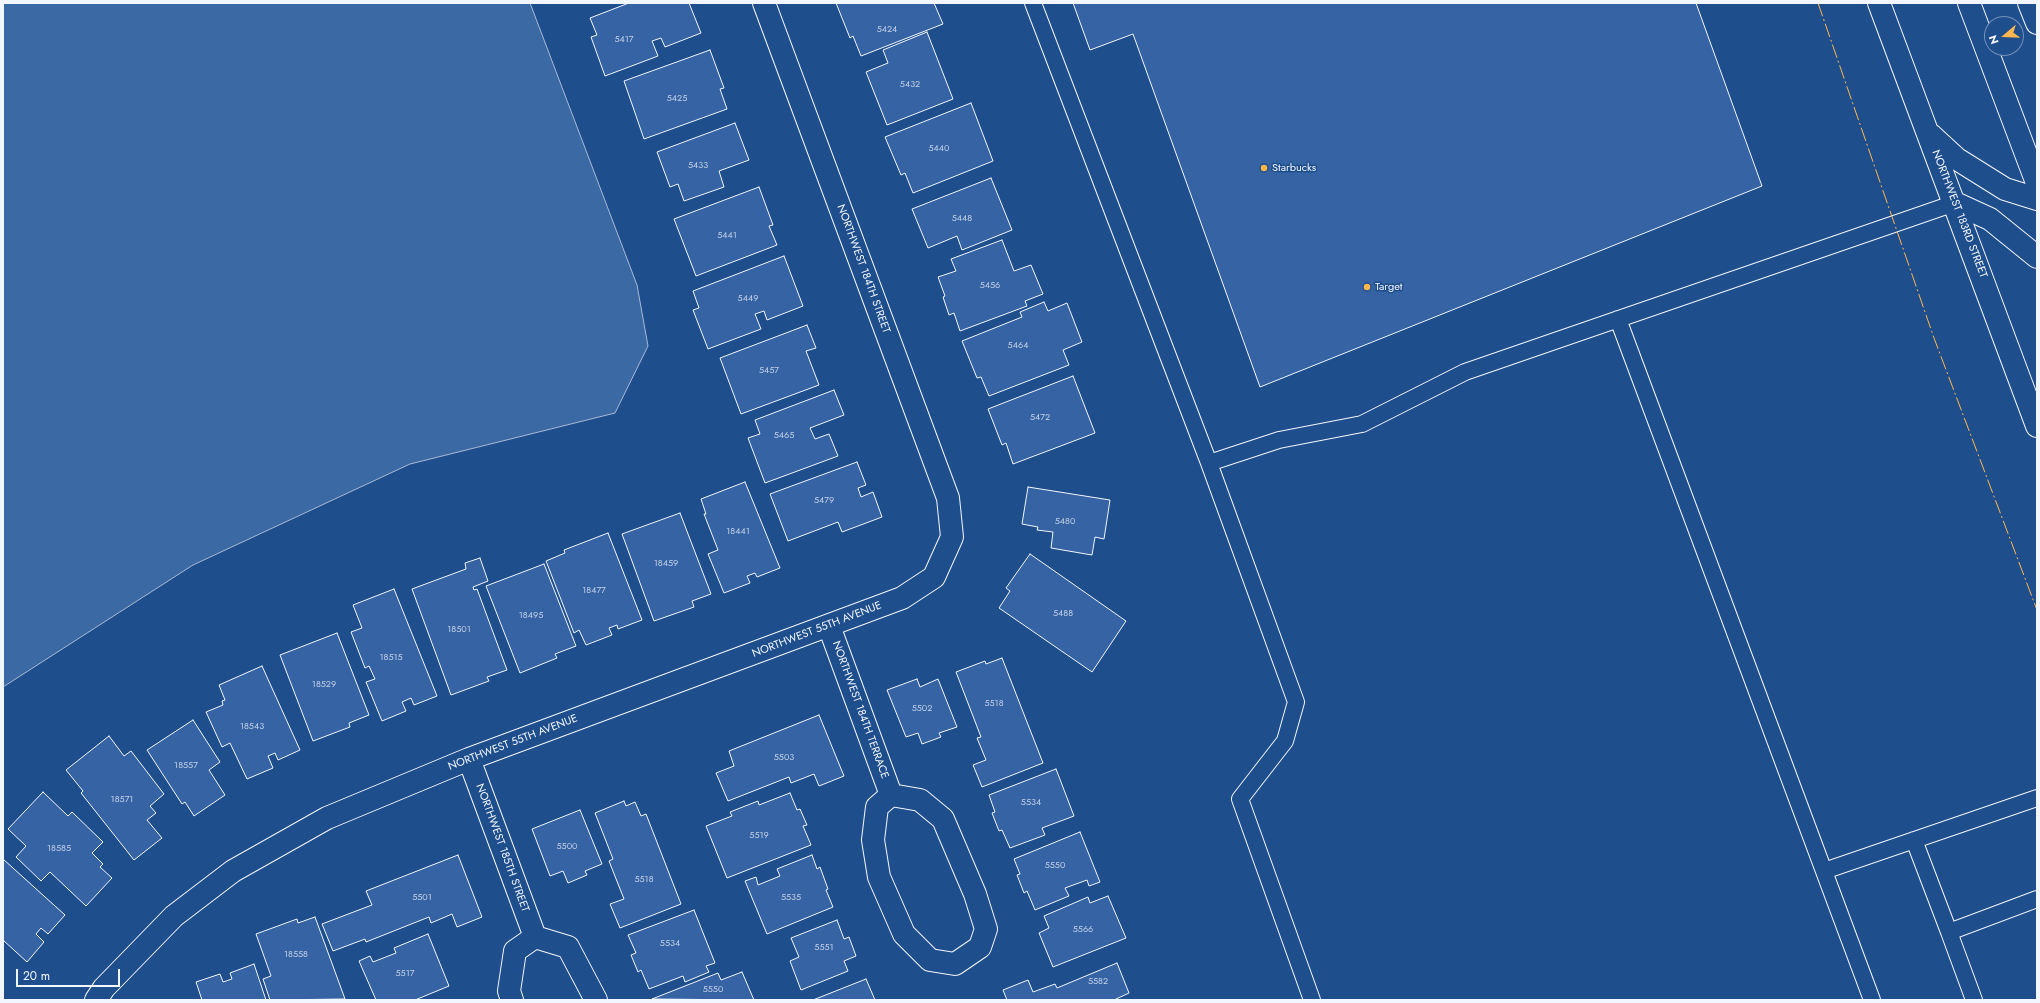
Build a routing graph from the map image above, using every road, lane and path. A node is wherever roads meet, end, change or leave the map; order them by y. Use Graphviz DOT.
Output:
graph roads {
  1 [pos="764,3"];
  2 [pos="1033,3"];
  3 [pos="1879,3"];
  4 [pos="1969,3"];
  5 [pos="2029,3"];
  6 [pos="2037,23"];
  7 [pos="1928,132"];
  8 [pos="2037,183"];
  9 [pos="2037,199"];
  10 [pos="1955,203"];
  11 [pos="2037,257"];
  12 [pos="1618,319"];
  13 [pos="2037,426"];
  14 [pos="1209,463"];
  15 [pos="952,537"];
  16 [pos="829,626"];
  17 [pos="469,759"];
  18 [pos="891,795"];
  19 [pos="2037,798"];
  20 [pos="1914,840"];
  21 [pos="1824,871"];
  22 [pos="2037,899"];
  23 [pos="1949,932"];
  24 [pos="535,937"];
  25 [pos="96,1000"];
  26 [pos="512,1000"];
  27 [pos="596,1000"];
  28 [pos="1312,1000"];
  29 [pos="1872,1000"];
  30 [pos="1974,1000"];
  1 -- 15 [label="street, NORTHWEST 184TH STREET"];
  2 -- 14 [label="lane"];
  3 -- 7 [label="street, NORTHWEST 183RD STREET"];
  4 -- 8 [label="street"];
  5 -- 6 [label="street"];
  7 -- 9 [label="street"];
  7 -- 10 [label="street, NORTHWEST 183RD STREET"];
  10 -- 11 [label="street"];
  10 -- 12 [label="lane"];
  10 -- 13 [label="street, NORTHWEST 183RD STREET"];
  12 -- 14 [label="lane"];
  12 -- 21 [label="lane"];
  14 -- 28 [label="lane"];
  15 -- 16 [label="street, NORTHWEST 55TH AVENUE"];
  16 -- 17 [label="street, NORTHWEST 55TH AVENUE"];
  16 -- 18 [label="street, NORTHWEST 184TH TERRACE"];
  17 -- 24 [label="street, NORTHWEST 185TH STREET"];
  17 -- 25 [label="street, NORTHWEST 55TH AVENUE"];
  18 -- 18 [label="street"];
  19 -- 20 [label="lane"];
  20 -- 21 [label="lane"];
  20 -- 23 [label="lane"];
  21 -- 29 [label="lane"];
  22 -- 23 [label="lane"];
  23 -- 30 [label="lane"];
  24 -- 26 [label="street"];
  24 -- 27 [label="street"];
}
